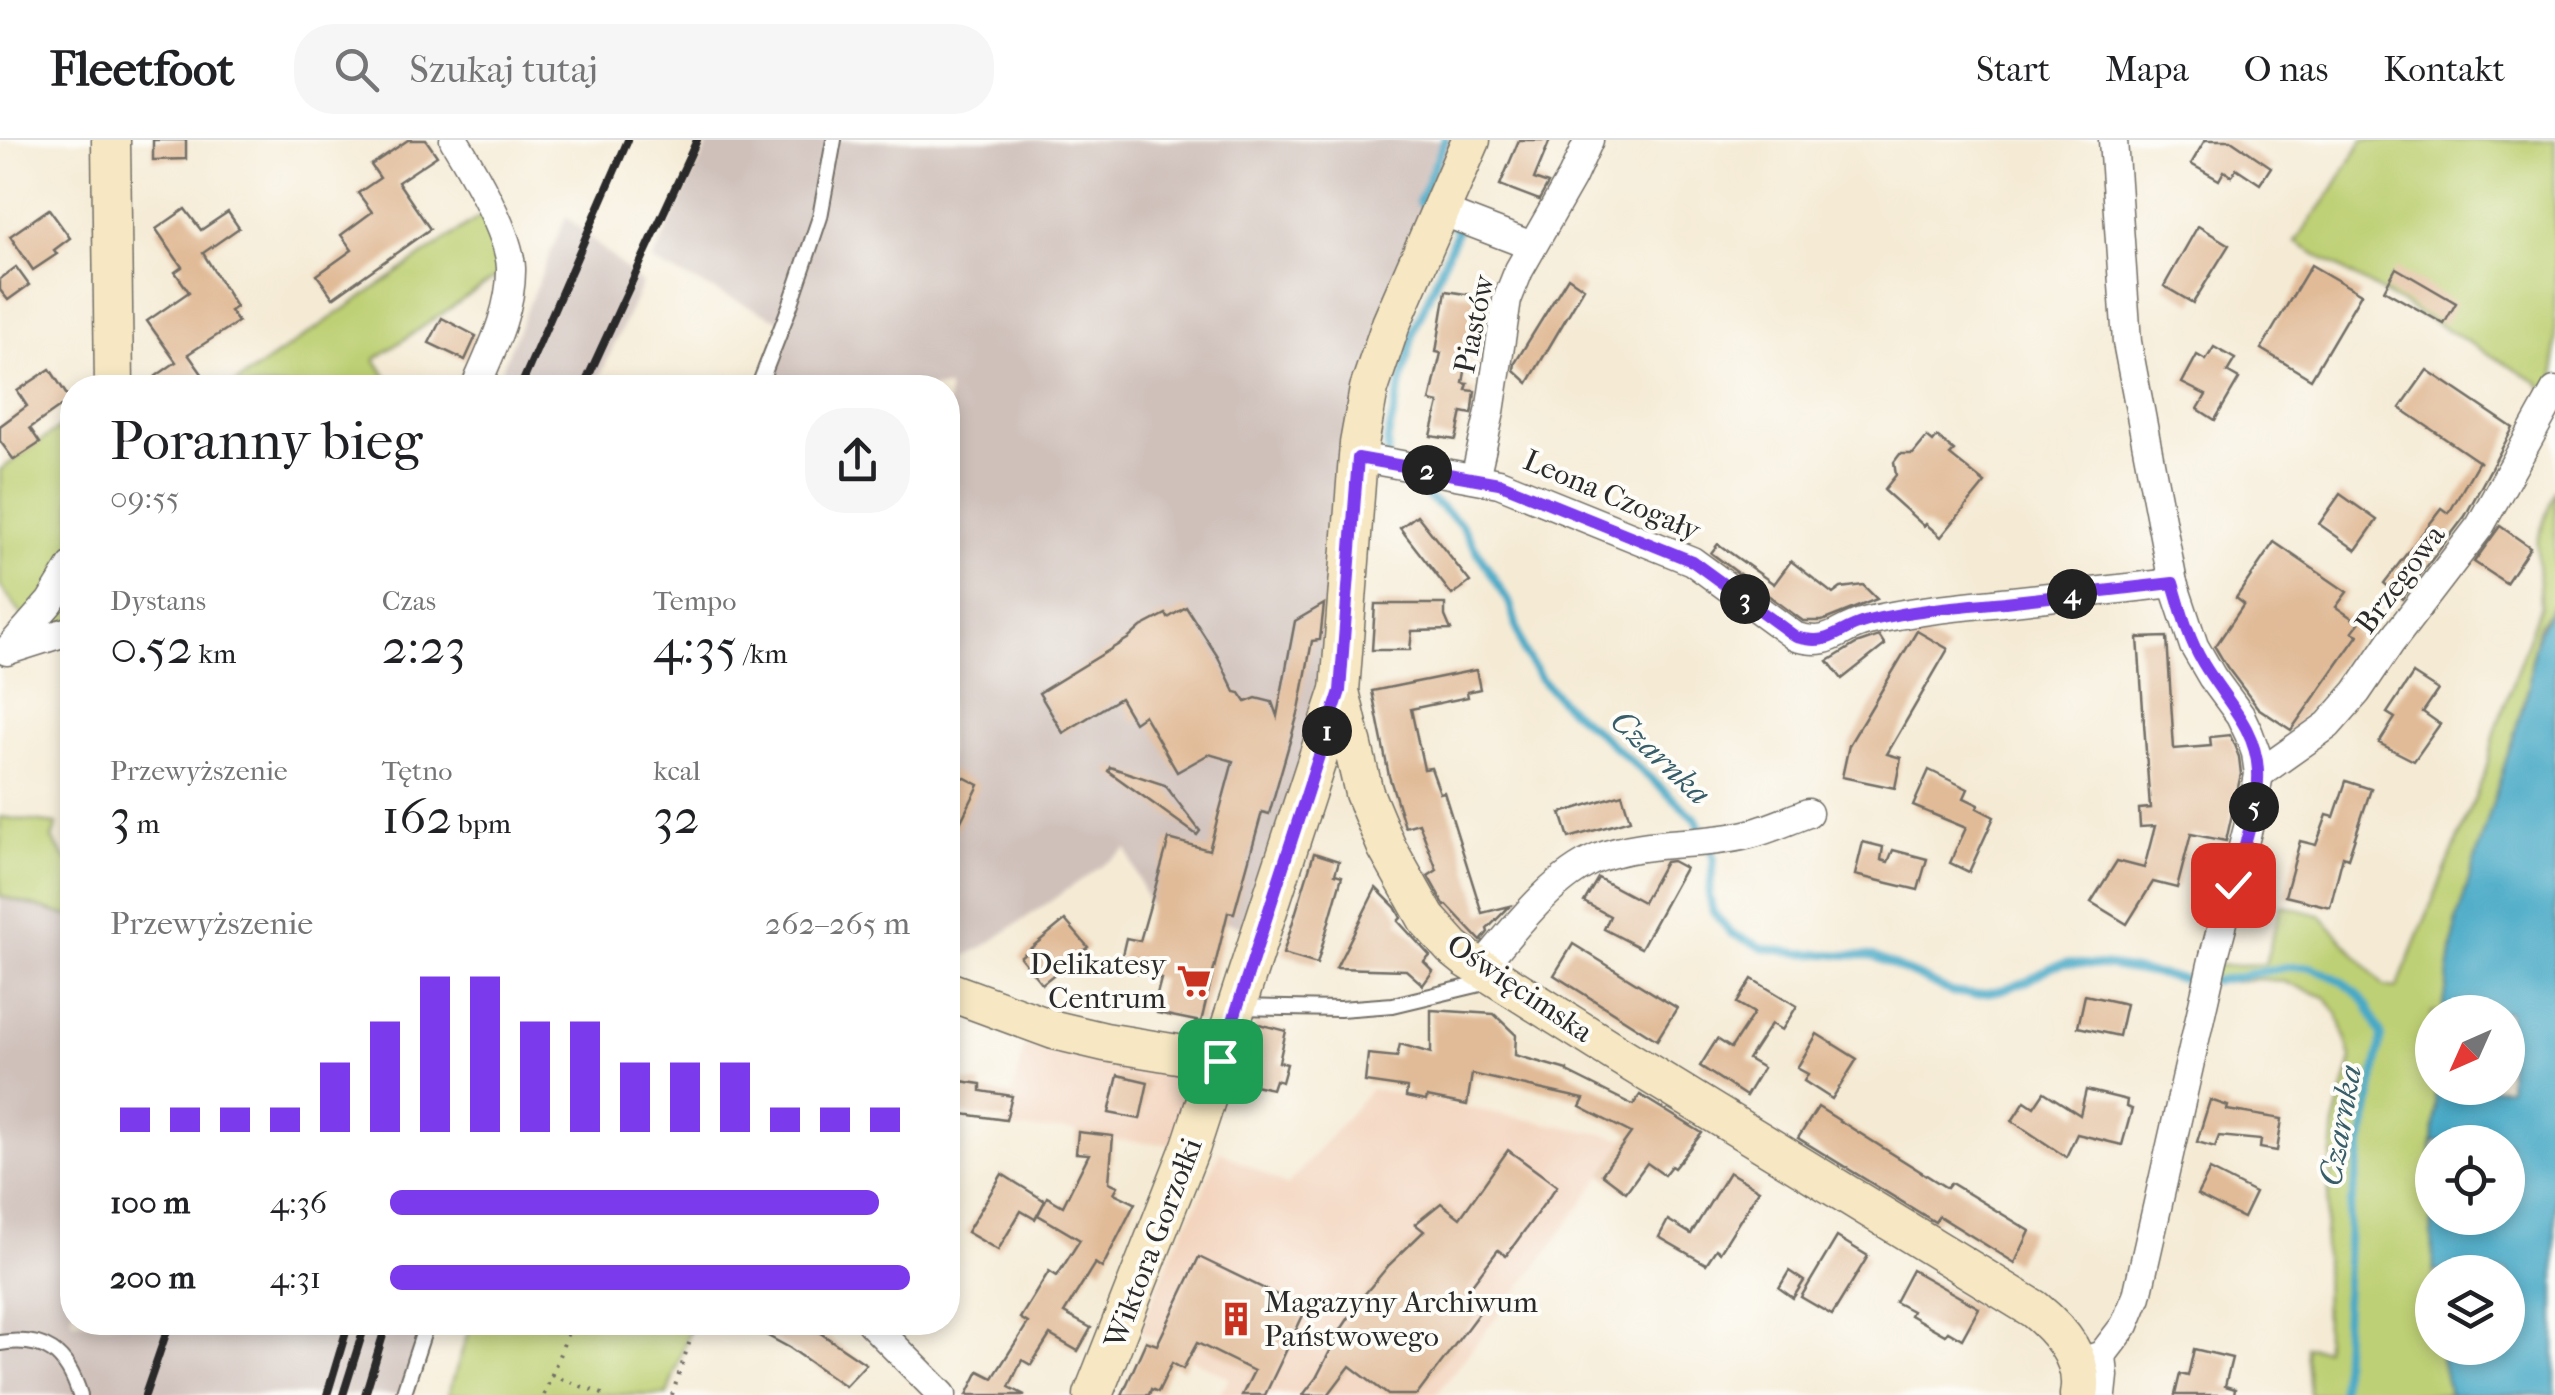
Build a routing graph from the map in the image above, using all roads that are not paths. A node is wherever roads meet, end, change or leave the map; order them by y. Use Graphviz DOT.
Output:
graph roads {
  1 [pos="111,140"];
  2 [pos="454,140"];
  3 [pos="834,140"];
  4 [pos="1471,140"];
  5 [pos="1589,140"];
  6 [pos="2113,140"];
  7 [pos="1438,218"];
  8 [pos="1532,246"];
  9 [pos="114,375"];
  10 [pos="481,375"];
  11 [pos="763,375"];
  12 [pos="2555,391"];
  13 [pos="1358,458"];
  14 [pos="1475,478"];
  15 [pos="2173,583"];
  16 [pos="60,586"];
  17 [pos="60,633"];
  18 [pos="4,653"];
  19 [pos="1340,691"];
  20 [pos="2259,774"];
  21 [pos="1307,793"];
  22 [pos="1808,813"];
  23 [pos="1372,814"];
  24 [pos="1490,974"];
  25 [pos="960,995"];
  26 [pos="1238,1008"];
  27 [pos="1220,1061"];
  28 [pos="423,1335"];
  29 [pos="883,1335"];
  30 [pos="0,1343"];
  31 [pos="2088,1378"];
  32 [pos="80,1395"];
  33 [pos="403,1395"];
  34 [pos="942,1395"];
  35 [pos="1093,1395"];
  1 -- 9 [label="main road"];
  2 -- 10 [label="street"];
  3 -- 11 [label="lane"];
  4 -- 7 [label="main road, Oświęcimska"];
  5 -- 8 [label="street, Piastów"];
  6 -- 15 [label="street"];
  7 -- 8 [label="street"];
  7 -- 13 [label="main road, Oświęcimska"];
  8 -- 14 [label="street, Piastów"];
  12 -- 20 [label="street, Brzegowa"];
  13 -- 14 [label="street, Leona Czogały"];
  13 -- 19 [label="main road, Oświęcimska"];
  14 -- 15 [label="street, Leona Czogały"];
  15 -- 20 [label="street"];
  16 -- 18 [label="street"];
  17 -- 18 [label="street"];
  19 -- 21 [label="main road, Wiktora Gorzołki"];
  19 -- 23 [label="main road, Oświęcimska"];
  20 -- 31 [label="street"];
  21 -- 23 [label="main road"];
  21 -- 26 [label="main road, Wiktora Gorzołki"];
  22 -- 24 [label="street"];
  23 -- 24 [label="main road, Oświęcimska"];
  24 -- 26 [label="lane"];
  24 -- 31 [label="main road, Oświęcimska"];
  25 -- 27 [label="main road"];
  26 -- 27 [label="main road, Wiktora Gorzołki"];
  27 -- 35 [label="main road, Wiktora Gorzołki"];
  28 -- 33 [label="lane"];
  29 -- 34 [label="street"];
  30 -- 32 [label="lane"];
}
